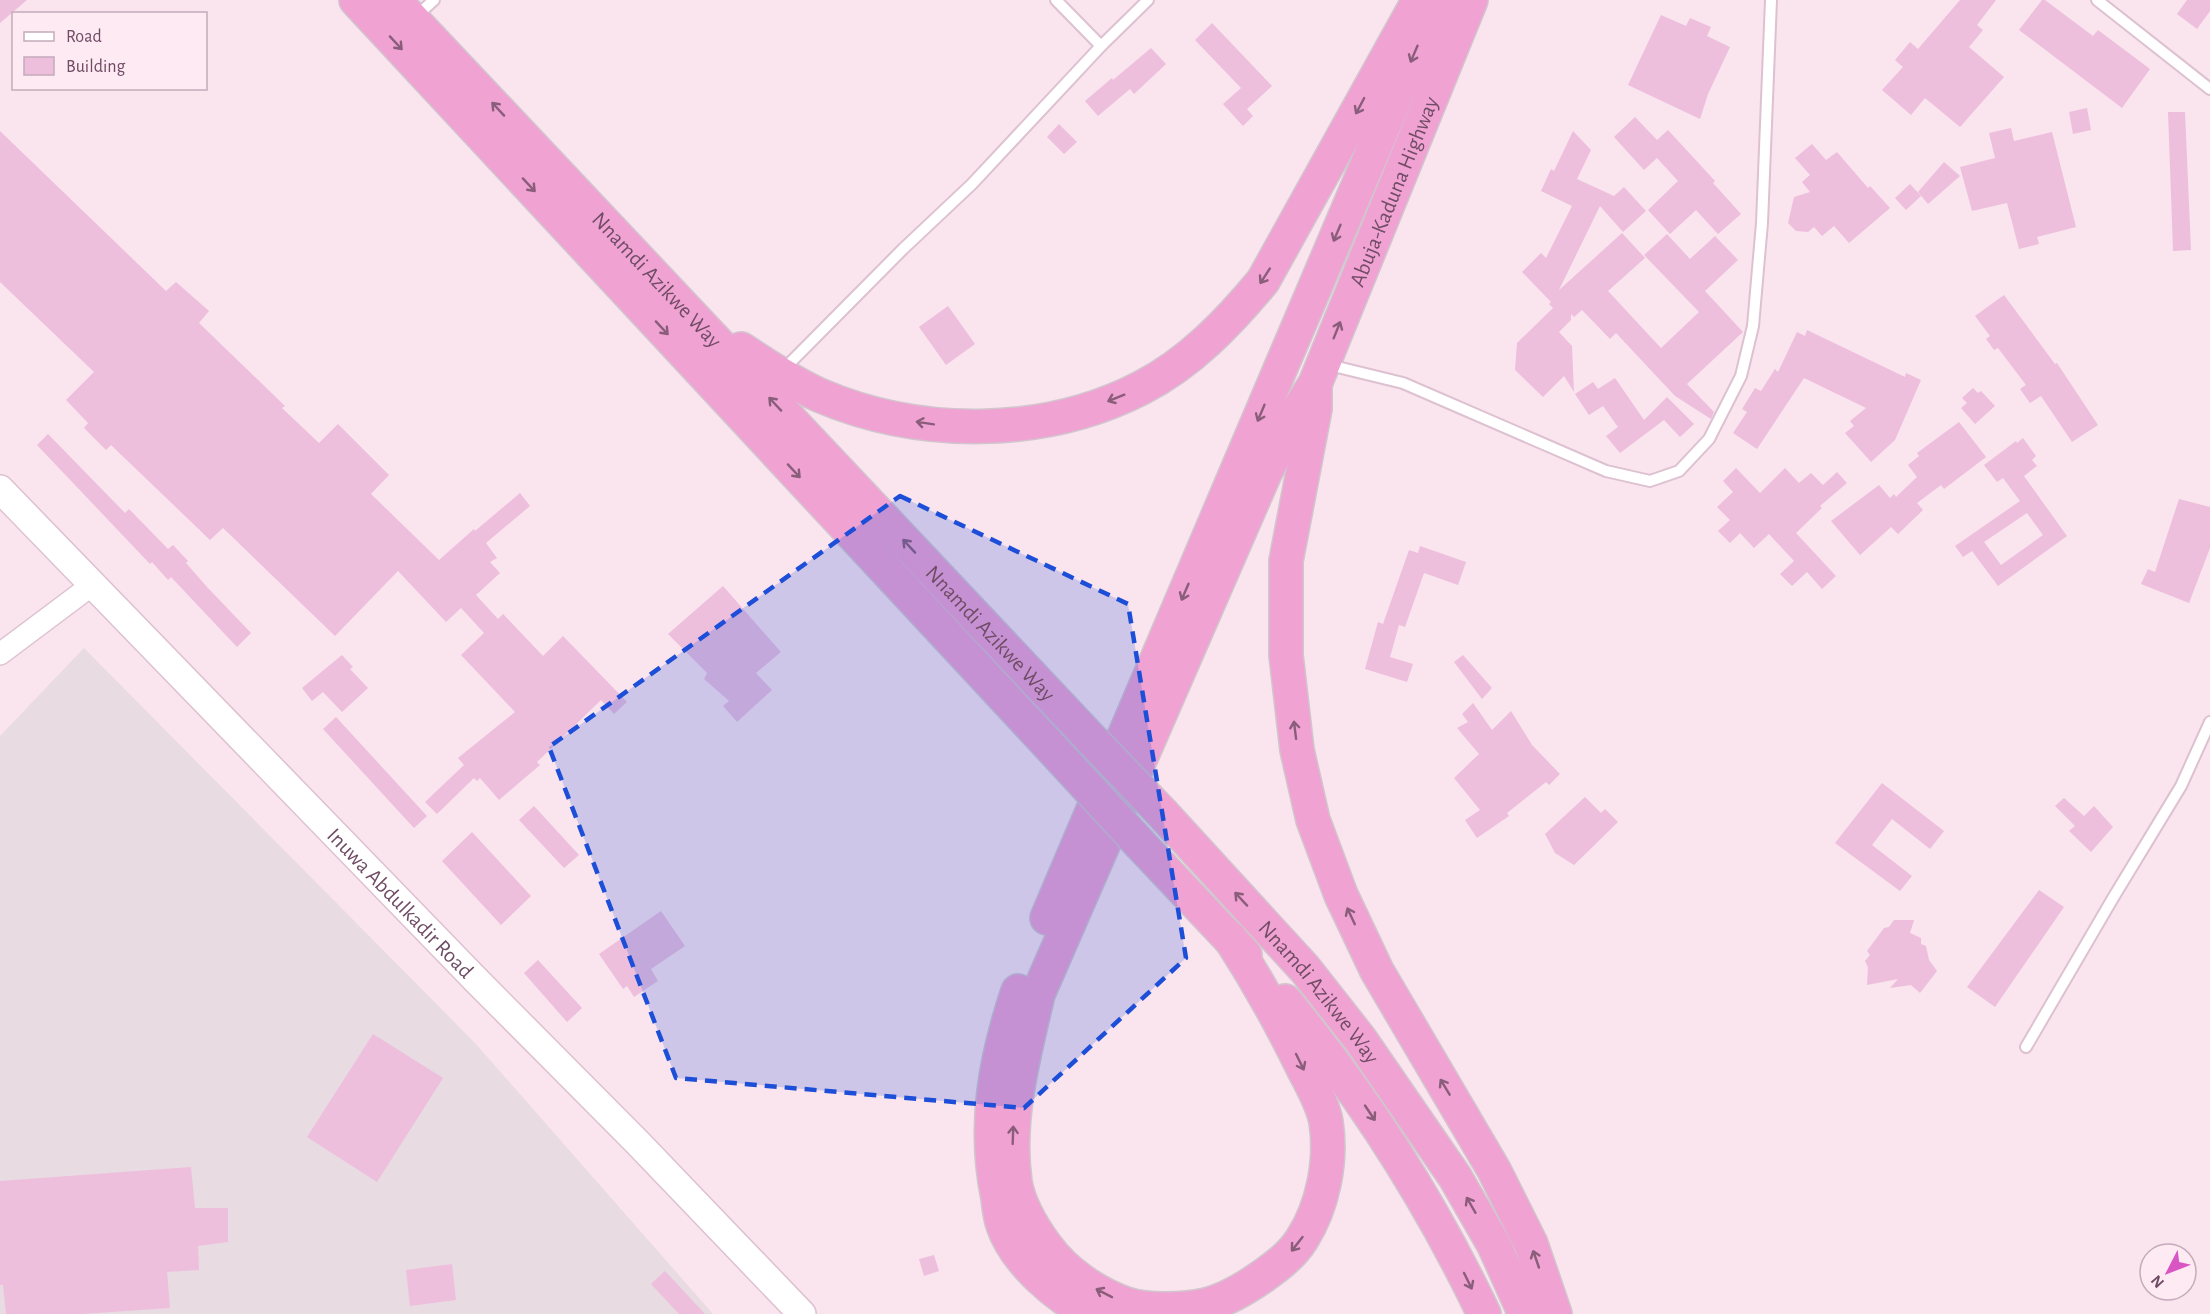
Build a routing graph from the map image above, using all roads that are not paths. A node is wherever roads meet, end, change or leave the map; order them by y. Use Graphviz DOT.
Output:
graph roads {
  1 [pos="356,0"];
  2 [pos="1056,0"];
  3 [pos="1148,0"];
  4 [pos="1419,0"];
  5 [pos="1437,0"];
  6 [pos="1472,0"];
  7 [pos="1771,0"];
  8 [pos="2097,0"];
  9 [pos="414,6"];
  10 [pos="1101,46"];
  11 [pos="2210,89"];
  12 [pos="693,317"];
  13 [pos="779,374"];
  14 [pos="1319,374"];
  15 [pos="0,489"];
  16 [pos="93,585"];
  17 [pos="0,654"];
  18 [pos="2210,722"];
  19 [pos="1230,938"];
  20 [pos="2026,1047"];
  21 [pos="802,1314"];
  22 [pos="1092,1314"];
  23 [pos="1484,1314"];
  24 [pos="1525,1314"];
  25 [pos="1556,1314"];
  1 -- 19 [label="highway, Nnamdi Azikwe Way, one-way, bridge"];
  2 -- 10 [label="lane"];
  3 -- 10 [label="lane"];
  4 -- 13 [label="highway, one-way"];
  5 -- 22 [label="highway, one-way"];
  14 -- 6 [label="highway, Abuja-Kaduna Highway, one-way"];
  7 -- 14 [label="lane"];
  8 -- 11 [label="lane"];
  12 -- 9 [label="highway, Nnamdi Azikwe Way, one-way"];
  10 -- 13 [label="lane"];
  12 -- 13 [label="highway"];
  24 -- 12 [label="highway, Nnamdi Azikwe Way, one-way, bridge"];
  19 -- 14 [label="highway, one-way"];
  25 -- 14 [label="highway, one-way"];
  15 -- 16 [label="street, Inuwa Abdulkadir Road"];
  16 -- 17 [label="street"];
  16 -- 21 [label="street, Inuwa Abdulkadir Road"];
  18 -- 20 [label="lane"];
  19 -- 23 [label="highway, Nnamdi Azikwe Way, one-way"];
}
